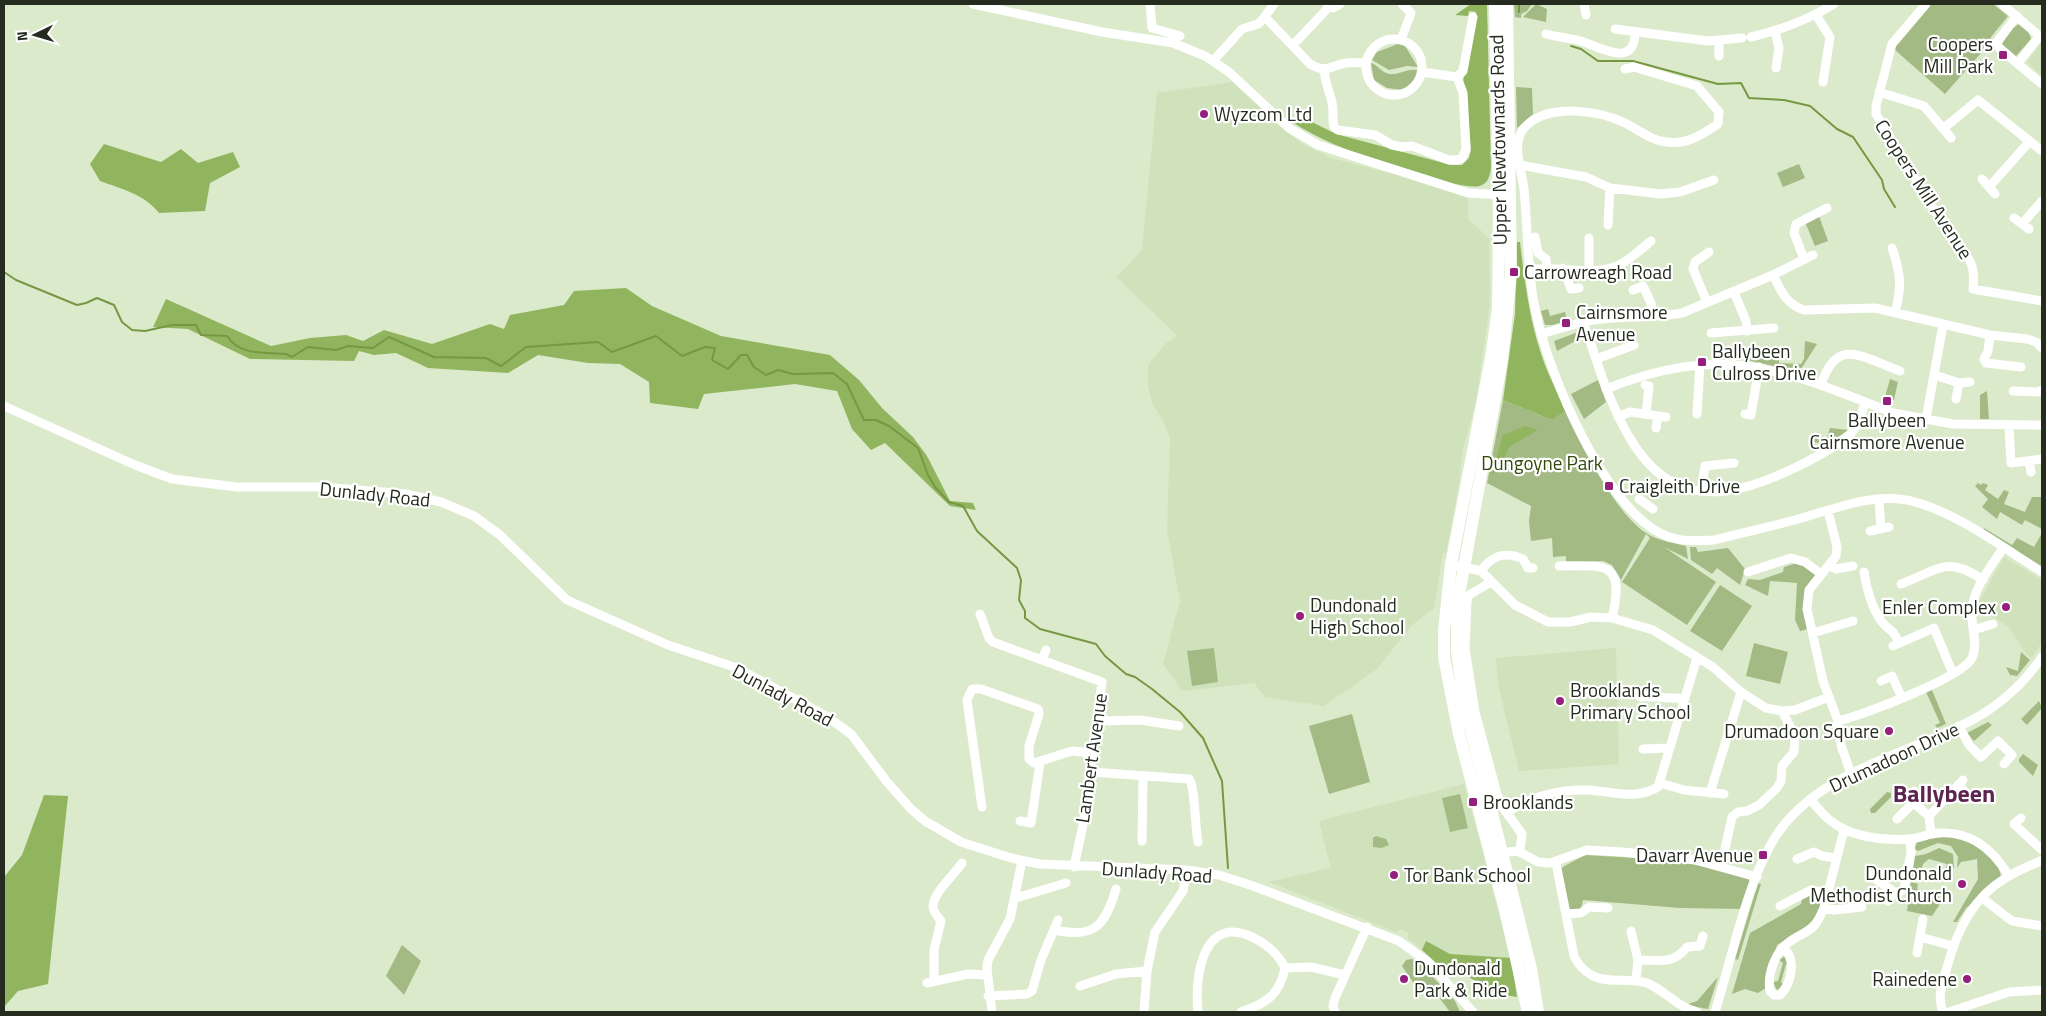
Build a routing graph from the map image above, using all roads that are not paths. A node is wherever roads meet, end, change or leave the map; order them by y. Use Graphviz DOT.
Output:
graph roads {
  1 [pos="973,4"];
  2 [pos="1150,4"];
  3 [pos="1274,4"];
  4 [pos="1340,4"];
  5 [pos="1402,4"];
  6 [pos="1496,4"];
  7 [pos="1508,4"];
  8 [pos="1584,4"];
  9 [pos="1834,4"];
  10 [pos="1926,4"];
  11 [pos="2002,4"];
  12 [pos="1328,5"];
  13 [pos="1574,5"];
  14 [pos="1586,15"];
  15 [pos="1816,15"];
  16 [pos="2017,16"];
  17 [pos="1265,17"];
  18 [pos="1473,17"];
  19 [pos="1177,23"];
  20 [pos="1615,29"];
  21 [pos="1775,31"];
  22 [pos="1635,33"];
  23 [pos="1546,34"];
  24 [pos="1400,40"];
  25 [pos="1719,42"];
  26 [pos="1293,45"];
  27 [pos="1719,56"];
  28 [pos="1213,61"];
  29 [pos="1366,64"];
  30 [pos="2018,64"];
  31 [pos="1776,68"];
  32 [pos="1625,69"];
  33 [pos="1324,70"];
  34 [pos="1422,72"];
  35 [pos="1457,77"];
  36 [pos="1823,82"];
  37 [pos="2042,84"];
  38 [pos="1879,92"];
  39 [pos="1943,129"];
  40 [pos="1950,138"];
  41 [pos="2030,141"];
  42 [pos="2042,151"];
  43 [pos="1520,165"];
  44 [pos="1982,179"];
  45 [pos="1714,180"];
  46 [pos="1610,188"];
  47 [pos="1504,195"];
  48 [pos="2042,202"];
  49 [pos="1827,208"];
  50 [pos="2014,218"];
  51 [pos="1608,225"];
  52 [pos="1505,229"];
  53 [pos="1526,229"];
  54 [pos="1535,237"];
  55 [pos="1589,238"];
  56 [pos="1651,241"];
  57 [pos="1892,248"];
  58 [pos="1709,252"];
  59 [pos="1813,255"];
  60 [pos="1804,259"];
  61 [pos="1547,268"];
  62 [pos="1564,268"];
  63 [pos="1589,269"];
  64 [pos="1529,270"];
  65 [pos="1773,275"];
  66 [pos="1579,288"];
  67 [pos="1633,290"];
  68 [pos="1734,292"];
  69 [pos="2042,301"];
  70 [pos="1707,302"];
  71 [pos="1895,313"];
  72 [pos="1652,316"];
  73 [pos="1583,322"];
  74 [pos="1943,325"];
  75 [pos="1774,328"];
  76 [pos="1747,331"];
  77 [pos="1711,333"];
  78 [pos="1541,334"];
  79 [pos="1990,335"];
  80 [pos="1634,345"];
  81 [pos="2042,348"];
  82 [pos="1596,359"];
  83 [pos="1700,364"];
  84 [pos="1759,367"];
  85 [pos="2021,368"];
  86 [pos="1900,371"];
  87 [pos="1935,375"];
  88 [pos="1970,382"];
  89 [pos="1959,383"];
  90 [pos="1645,385"];
  91 [pos="1821,385"];
  92 [pos="1606,389"];
  93 [pos="2042,390"];
  94 [pos="2013,391"];
  95 [pos="1956,399"];
  96 [pos="1866,402"];
  97 [pos="4,406"];
  98 [pos="1646,414"];
  99 [pos="1697,414"];
  100 [pos="1744,414"];
  101 [pos="1618,417"];
  102 [pos="1926,419"];
  103 [pos="2042,425"];
  104 [pos="2009,426"];
  105 [pos="1656,428"];
  106 [pos="2042,459"];
  107 [pos="2029,462"];
  108 [pos="1734,463"];
  109 [pos="2031,472"];
  110 [pos="1701,491"];
  111 [pos="1639,499"];
  112 [pos="1880,499"];
  113 [pos="1828,511"];
  114 [pos="1636,516"];
  115 [pos="1870,531"];
  116 [pos="2002,548"];
  117 [pos="1829,565"];
  118 [pos="1457,566"];
  119 [pos="1560,566"];
  120 [pos="1853,566"];
  121 [pos="1533,568"];
  122 [pos="1480,571"];
  123 [pos="1748,572"];
  124 [pos="2042,572"];
  125 [pos="1821,574"];
  126 [pos="1867,577"];
  127 [pos="1983,580"];
  128 [pos="1491,582"];
  129 [pos="1902,584"];
  130 [pos="984,615"];
  131 [pos="1612,618"];
  132 [pos="1853,621"];
  133 [pos="1993,624"];
  134 [pos="1973,630"];
  135 [pos="1813,633"];
  136 [pos="1046,650"];
  137 [pos="2042,657"];
  138 [pos="1696,658"];
  139 [pos="1042,660"];
  140 [pos="1953,674"];
  141 [pos="1881,681"];
  142 [pos="1741,692"];
  143 [pos="1640,697"];
  144 [pos="1828,697"];
  145 [pos="1685,698"];
  146 [pos="1902,698"];
  147 [pos="1782,711"];
  148 [pos="1097,720"];
  149 [pos="1838,721"];
  150 [pos="1175,723"];
  151 [pos="1959,726"];
  152 [pos="1670,748"];
  153 [pos="1643,749"];
  154 [pos="1093,753"];
  155 [pos="1040,763"];
  156 [pos="2004,764"];
  157 [pos="1091,772"];
  158 [pos="1851,774"];
  159 [pos="1143,776"];
  160 [pos="1660,783"];
  161 [pos="1914,791"];
  162 [pos="1710,793"];
  163 [pos="1724,794"];
  164 [pos="1967,794"];
  165 [pos="1810,799"];
  166 [pos="1913,802"];
  167 [pos="978,803"];
  168 [pos="1507,813"];
  169 [pos="1929,816"];
  170 [pos="2021,818"];
  171 [pos="1897,819"];
  172 [pos="1020,821"];
  173 [pos="1844,830"];
  174 [pos="1932,834"];
  175 [pos="1139,838"];
  176 [pos="1194,838"];
  177 [pos="1910,839"];
  178 [pos="2042,850"];
  179 [pos="1520,851"];
  180 [pos="1496,854"];
  181 [pos="1836,858"];
  182 [pos="1797,859"];
  183 [pos="2042,860"];
  184 [pos="1022,861"];
  185 [pos="1556,863"];
  186 [pos="958,865"];
  187 [pos="1074,867"];
  188 [pos="1721,867"];
  189 [pos="1187,870"];
  190 [pos="1870,875"];
  191 [pos="2009,876"];
  192 [pos="1757,877"];
  193 [pos="1066,883"];
  194 [pos="1116,889"];
  195 [pos="1894,892"];
  196 [pos="1826,893"];
  197 [pos="1016,898"];
  198 [pos="1982,898"];
  199 [pos="1888,901"];
  200 [pos="1780,906"];
  201 [pos="1862,907"];
  202 [pos="1608,908"];
  203 [pos="1824,908"];
  204 [pos="1566,914"];
  205 [pos="1923,919"];
  206 [pos="1058,920"];
  207 [pos="2042,926"];
  208 [pos="1367,927"];
  209 [pos="1054,930"];
  210 [pos="1631,931"];
  211 [pos="1703,936"];
  212 [pos="1920,937"];
  213 [pos="1953,946"];
  214 [pos="1784,949"];
  215 [pos="1917,953"];
  216 [pos="1638,960"];
  217 [pos="1285,968"];
  218 [pos="1147,971"];
  219 [pos="1344,974"];
  220 [pos="986,975"];
  221 [pos="1636,980"];
  222 [pos="1083,982"];
  223 [pos="2042,990"];
  224 [pos="988,996"];
  225 [pos="1971,1008"];
  226 [pos="1678,1009"];
  227 [pos="992,1012"];
  228 [pos="1144,1012"];
  229 [pos="1198,1012"];
  230 [pos="1241,1012"];
  231 [pos="1335,1012"];
  232 [pos="1474,1012"];
  233 [pos="1528,1012"];
  234 [pos="1538,1012"];
  235 [pos="1698,1012"];
  236 [pos="1715,1012"];
  237 [pos="1943,1012"];
  238 [pos="1948,1012"];
  1 -- 28 [label="street"];
  2 -- 19 [label="street"];
  3 -- 17 [label="street"];
  4 -- 12 [label="street"];
  5 -- 24 [label="street"];
  6 -- 47 [label="highway, Upper Newtownards Road"];
  7 -- 47 [label="highway, Upper Newtownards Road"];
  8 -- 13 [label="street"];
  8 -- 14 [label="street"];
  9 -- 15 [label="street"];
  10 -- 38 [label="street, Coopers Mill Avenue"];
  11 -- 16 [label="street"];
  12 -- 26 [label="street"];
  15 -- 21 [label="street"];
  15 -- 36 [label="street"];
  16 -- 30 [label="street"];
  16 -- 30 [label="street"];
  17 -- 26 [label="street"];
  17 -- 28 [label="street"];
  18 -- 35 [label="street"];
  20 -- 22 [label="street"];
  21 -- 25 [label="street"];
  21 -- 31 [label="street"];
  22 -- 23 [label="street"];
  22 -- 25 [label="street"];
  24 -- 29 [label="street"];
  24 -- 34 [label="street"];
  25 -- 27 [label="street"];
  26 -- 33 [label="street"];
  28 -- 47 [label="street"];
  29 -- 33 [label="street"];
  29 -- 34 [label="street"];
  30 -- 37 [label="street"];
  32 -- 43 [label="street"];
  33 -- 35 [label="street"];
  34 -- 35 [label="street"];
  38 -- 39 [label="street"];
  38 -- 69 [label="street, Coopers Mill Avenue"];
  39 -- 40 [label="street"];
  39 -- 41 [label="street"];
  41 -- 42 [label="street"];
  41 -- 44 [label="street"];
  43 -- 46 [label="street"];
  43 -- 53 [label="street"];
  45 -- 46 [label="street"];
  46 -- 51 [label="street"];
  47 -- 52 [label="highway, Upper Newtownards Road"];
  48 -- 50 [label="street"];
  49 -- 60 [label="street"];
  52 -- 53 [label="street"];
  52 -- 118 [label="highway, Upper Newtownards Road"];
  53 -- 64 [label="street"];
  54 -- 61 [label="street"];
  55 -- 63 [label="street"];
  56 -- 63 [label="street"];
  57 -- 71 [label="street"];
  58 -- 70 [label="street"];
  59 -- 60 [label="street"];
  60 -- 65 [label="street"];
  61 -- 62 [label="street"];
  61 -- 64 [label="street"];
  62 -- 63 [label="street"];
  62 -- 66 [label="street"];
  64 -- 78 [label="street"];
  65 -- 68 [label="street"];
  65 -- 71 [label="street"];
  67 -- 72 [label="street"];
  68 -- 70 [label="street"];
  68 -- 76 [label="street"];
  70 -- 72 [label="street"];
  71 -- 74 [label="street"];
  72 -- 73 [label="street"];
  73 -- 78 [label="street"];
  73 -- 82 [label="street"];
  74 -- 79 [label="street"];
  74 -- 87 [label="street"];
  75 -- 76 [label="street"];
  76 -- 77 [label="street"];
  78 -- 114 [label="street"];
  79 -- 81 [label="street"];
  79 -- 85 [label="street"];
  80 -- 82 [label="street"];
  82 -- 92 [label="street"];
  83 -- 84 [label="street"];
  83 -- 92 [label="street"];
  83 -- 99 [label="street"];
  84 -- 91 [label="street"];
  84 -- 100 [label="street"];
  86 -- 91 [label="street"];
  87 -- 89 [label="street"];
  87 -- 102 [label="street"];
  88 -- 89 [label="street"];
  89 -- 95 [label="street"];
  90 -- 98 [label="street"];
  91 -- 96 [label="street"];
  92 -- 101 [label="street"];
  93 -- 94 [label="street"];
  96 -- 102 [label="street"];
  96 -- 110 [label="street"];
  97 -- 184 [label="street, Dunlady Road"];
  98 -- 101 [label="street"];
  98 -- 105 [label="street"];
  101 -- 110 [label="street"];
  102 -- 104 [label="street"];
  103 -- 104 [label="street"];
  104 -- 107 [label="street"];
  106 -- 107 [label="street"];
  107 -- 109 [label="street"];
  108 -- 110 [label="street"];
  111 -- 114 [label="street"];
  112 -- 113 [label="street"];
  112 -- 115 [label="street"];
  112 -- 116 [label="street"];
  113 -- 114 [label="street"];
  113 -- 117 [label="street"];
  116 -- 124 [label="street"];
  116 -- 127 [label="street"];
  117 -- 120 [label="street"];
  117 -- 125 [label="street"];
  118 -- 122 [label="street"];
  118 -- 180 [label="highway, Upper Newtownards Road"];
  119 -- 131 [label="street"];
  121 -- 122 [label="street"];
  122 -- 128 [label="street"];
  123 -- 125 [label="street"];
  125 -- 135 [label="street"];
  126 -- 140 [label="street"];
  127 -- 129 [label="street"];
  127 -- 134 [label="street"];
  128 -- 131 [label="street"];
  128 -- 168 [label="street"];
  130 -- 139 [label="street, Lambert Avenue"];
  131 -- 138 [label="street"];
  132 -- 135 [label="street"];
  133 -- 134 [label="street"];
  134 -- 140 [label="street"];
  135 -- 144 [label="street"];
  136 -- 139 [label="street"];
  137 -- 151 [label="street, Drumadoon Drive"];
  138 -- 142 [label="street"];
  138 -- 145 [label="street"];
  139 -- 148 [label="street, Lambert Avenue"];
  140 -- 146 [label="street"];
  141 -- 146 [label="street"];
  142 -- 147 [label="street"];
  142 -- 162 [label="street"];
  143 -- 145 [label="street"];
  144 -- 147 [label="street"];
  144 -- 149 [label="street"];
  145 -- 152 [label="street"];
  146 -- 149 [label="street"];
  147 -- 188 [label="street"];
  148 -- 150 [label="street"];
  148 -- 154 [label="street, Lambert Avenue"];
  149 -- 158 [label="street"];
  151 -- 156 [label="street"];
  151 -- 158 [label="street, Drumadoon Drive"];
  152 -- 153 [label="street"];
  152 -- 160 [label="street"];
  154 -- 155 [label="street"];
  154 -- 157 [label="street, Lambert Avenue"];
  155 -- 167 [label="street"];
  155 -- 172 [label="street"];
  157 -- 159 [label="street"];
  157 -- 187 [label="street, Lambert Avenue"];
  158 -- 165 [label="street, Drumadoon Drive"];
  159 -- 175 [label="street"];
  159 -- 176 [label="street"];
  160 -- 162 [label="street"];
  160 -- 168 [label="street"];
  161 -- 166 [label="street"];
  162 -- 163 [label="street"];
  164 -- 169 [label="street"];
  165 -- 173 [label="street"];
  165 -- 192 [label="street, Drumadoon Drive"];
  166 -- 169 [label="street"];
  166 -- 171 [label="street"];
  168 -- 179 [label="street"];
  169 -- 174 [label="street"];
  170 -- 178 [label="street"];
  173 -- 177 [label="street"];
  173 -- 181 [label="street"];
  174 -- 177 [label="street"];
  174 -- 191 [label="street"];
  177 -- 195 [label="street"];
  179 -- 180 [label="street"];
  179 -- 185 [label="street"];
  180 -- 233 [label="highway, Upper Newtownards Road"];
  180 -- 234 [label="highway, Upper Newtownards Road"];
  181 -- 182 [label="street"];
  181 -- 196 [label="street"];
  183 -- 191 [label="street"];
  184 -- 187 [label="street, Dunlady Road"];
  184 -- 197 [label="street"];
  185 -- 188 [label="street"];
  185 -- 204 [label="street"];
  186 -- 220 [label="street"];
  187 -- 189 [label="street, Dunlady Road"];
  188 -- 192 [label="street"];
  189 -- 208 [label="street, Dunlady Road"];
  189 -- 218 [label="street"];
  190 -- 195 [label="street"];
  191 -- 198 [label="street"];
  192 -- 236 [label="street, Drumadoon Drive"];
  193 -- 197 [label="street"];
  194 -- 209 [label="street"];
  195 -- 199 [label="street"];
  196 -- 200 [label="street"];
  196 -- 203 [label="street"];
  197 -- 220 [label="street"];
  198 -- 207 [label="street"];
  198 -- 213 [label="street"];
  201 -- 203 [label="street"];
  202 -- 204 [label="street"];
  203 -- 214 [label="street"];
  204 -- 221 [label="street"];
  205 -- 212 [label="street"];
  206 -- 209 [label="street"];
  208 -- 219 [label="street"];
  208 -- 232 [label="street, Dunlady Road"];
  209 -- 224 [label="street"];
  210 -- 216 [label="street"];
  211 -- 216 [label="street"];
  212 -- 213 [label="street"];
  212 -- 215 [label="street"];
  213 -- 237 [label="street"];
  214 -- 214 [label="street"];
  216 -- 221 [label="street"];
  217 -- 219 [label="street"];
  217 -- 229 [label="street"];
  217 -- 230 [label="street"];
  218 -- 222 [label="street"];
  218 -- 228 [label="street"];
  219 -- 231 [label="street"];
  220 -- 224 [label="street"];
  221 -- 226 [label="street"];
  223 -- 225 [label="street"];
  224 -- 227 [label="street"];
  225 -- 238 [label="street"];
  226 -- 235 [label="street"];
}
